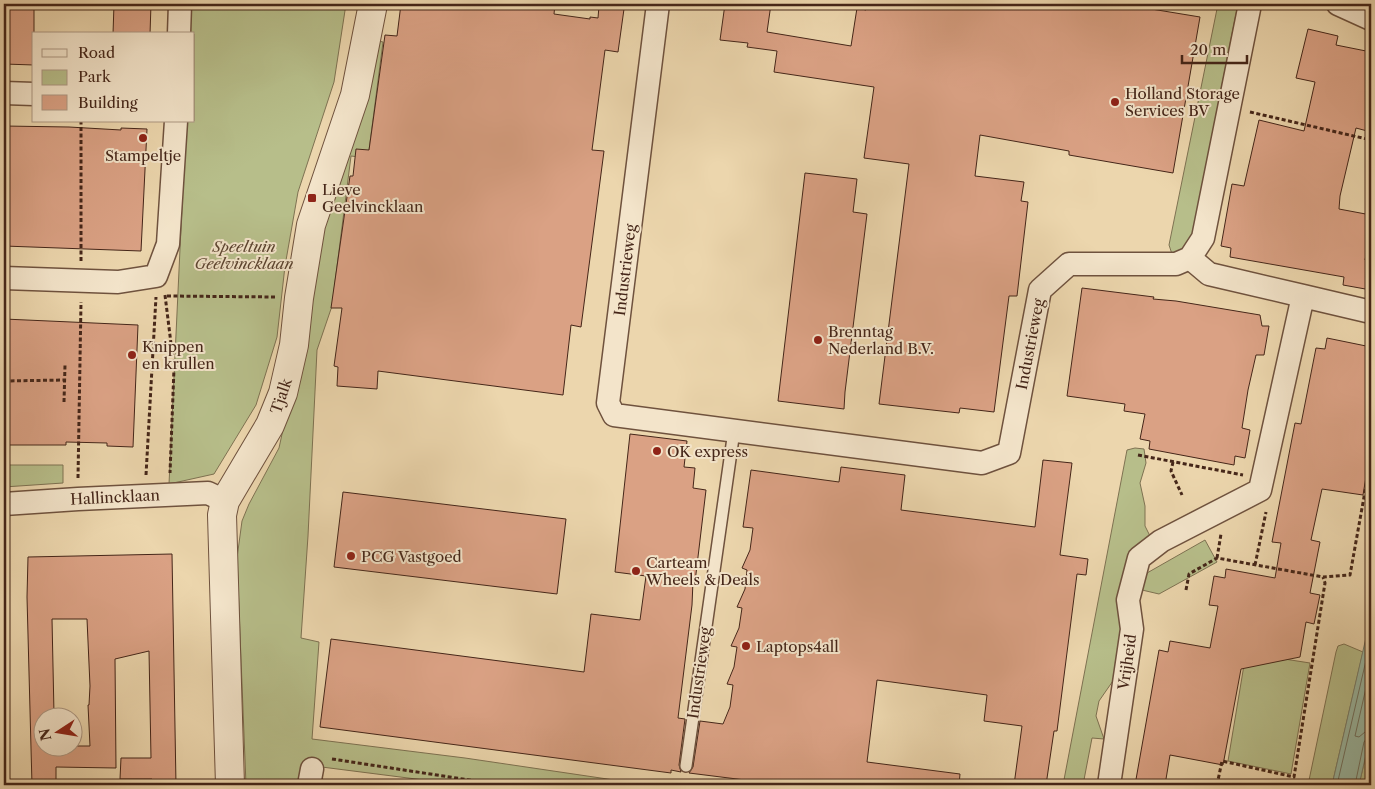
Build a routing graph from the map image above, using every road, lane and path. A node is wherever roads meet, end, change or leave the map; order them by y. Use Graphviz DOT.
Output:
graph roads {
  1 [pos="180,4"];
  2 [pos="373,4"];
  3 [pos="658,4"];
  4 [pos="1250,4"];
  5 [pos="1338,4"];
  6 [pos="1371,20"];
  7 [pos="179,32"];
  8 [pos="4,94"];
  9 [pos="32,94"];
  10 [pos="1230,108"];
  11 [pos="81,122"];
  12 [pos="176,122"];
  13 [pos="1371,140"];
  14 [pos="1190,258"];
  15 [pos="4,278"];
  16 [pos="81,281"];
  17 [pos="159,290"];
  18 [pos="1303,296"];
  19 [pos="299,298"];
  20 [pos="1371,312"];
  21 [pos="66,365"];
  22 [pos="4,380"];
  23 [pos="65,380"];
  24 [pos="64,402"];
  25 [pos="734,431"];
  26 [pos="1138,455"];
  27 [pos="1371,458"];
  28 [pos="1173,462"];
  29 [pos="1261,484"];
  30 [pos="169,494"];
  31 [pos="1182,495"];
  32 [pos="145,496"];
  33 [pos="78,499"];
  34 [pos="225,501"];
  35 [pos="4,504"];
  36 [pos="1255,565"];
  37 [pos="1323,577"];
  38 [pos="1186,590"];
  39 [pos="686,766"];
  40 [pos="311,777"];
  41 [pos="230,785"];
  42 [pos="502,785"];
  43 [pos="1109,785"];
  44 [pos="1217,785"];
  1 -- 7 [label="street"];
  2 -- 19 [label="street, Tjalk"];
  3 -- 25 [label="street, Industrieweg"];
  4 -- 10 [label="street"];
  5 -- 6 [label="street"];
  8 -- 9 [label="street"];
  10 -- 13 [label="path"];
  10 -- 14 [label="street"];
  11 -- 16 [label="path"];
  12 -- 17 [label="street"];
  14 -- 18 [label="street"];
  14 -- 25 [label="street, Industrieweg"];
  15 -- 16 [label="street"];
  16 -- 17 [label="street"];
  16 -- 33 [label="path"];
  17 -- 19 [label="path"];
  17 -- 30 [label="path"];
  17 -- 32 [label="path"];
  18 -- 20 [label="street"];
  18 -- 29 [label="street"];
  19 -- 34 [label="street, Tjalk"];
  21 -- 23 [label="path"];
  22 -- 23 [label="path"];
  23 -- 24 [label="path"];
  25 -- 39 [label="lane, Industrieweg"];
  26 -- 28 [label="path"];
  27 -- 37 [label="path"];
  28 -- 29 [label="path"];
  28 -- 31 [label="path"];
  29 -- 36 [label="path"];
  29 -- 43 [label="street, Vrijheid"];
  30 -- 32 [label="street, Hallincklaan"];
  30 -- 34 [label="street, Hallincklaan"];
  32 -- 33 [label="street, Hallincklaan"];
  33 -- 35 [label="street, Hallincklaan"];
  34 -- 41 [label="street, Tjalk"];
  36 -- 37 [label="path"];
  36 -- 38 [label="path"];
  37 -- 44 [label="path"];
  40 -- 42 [label="path"];
}
